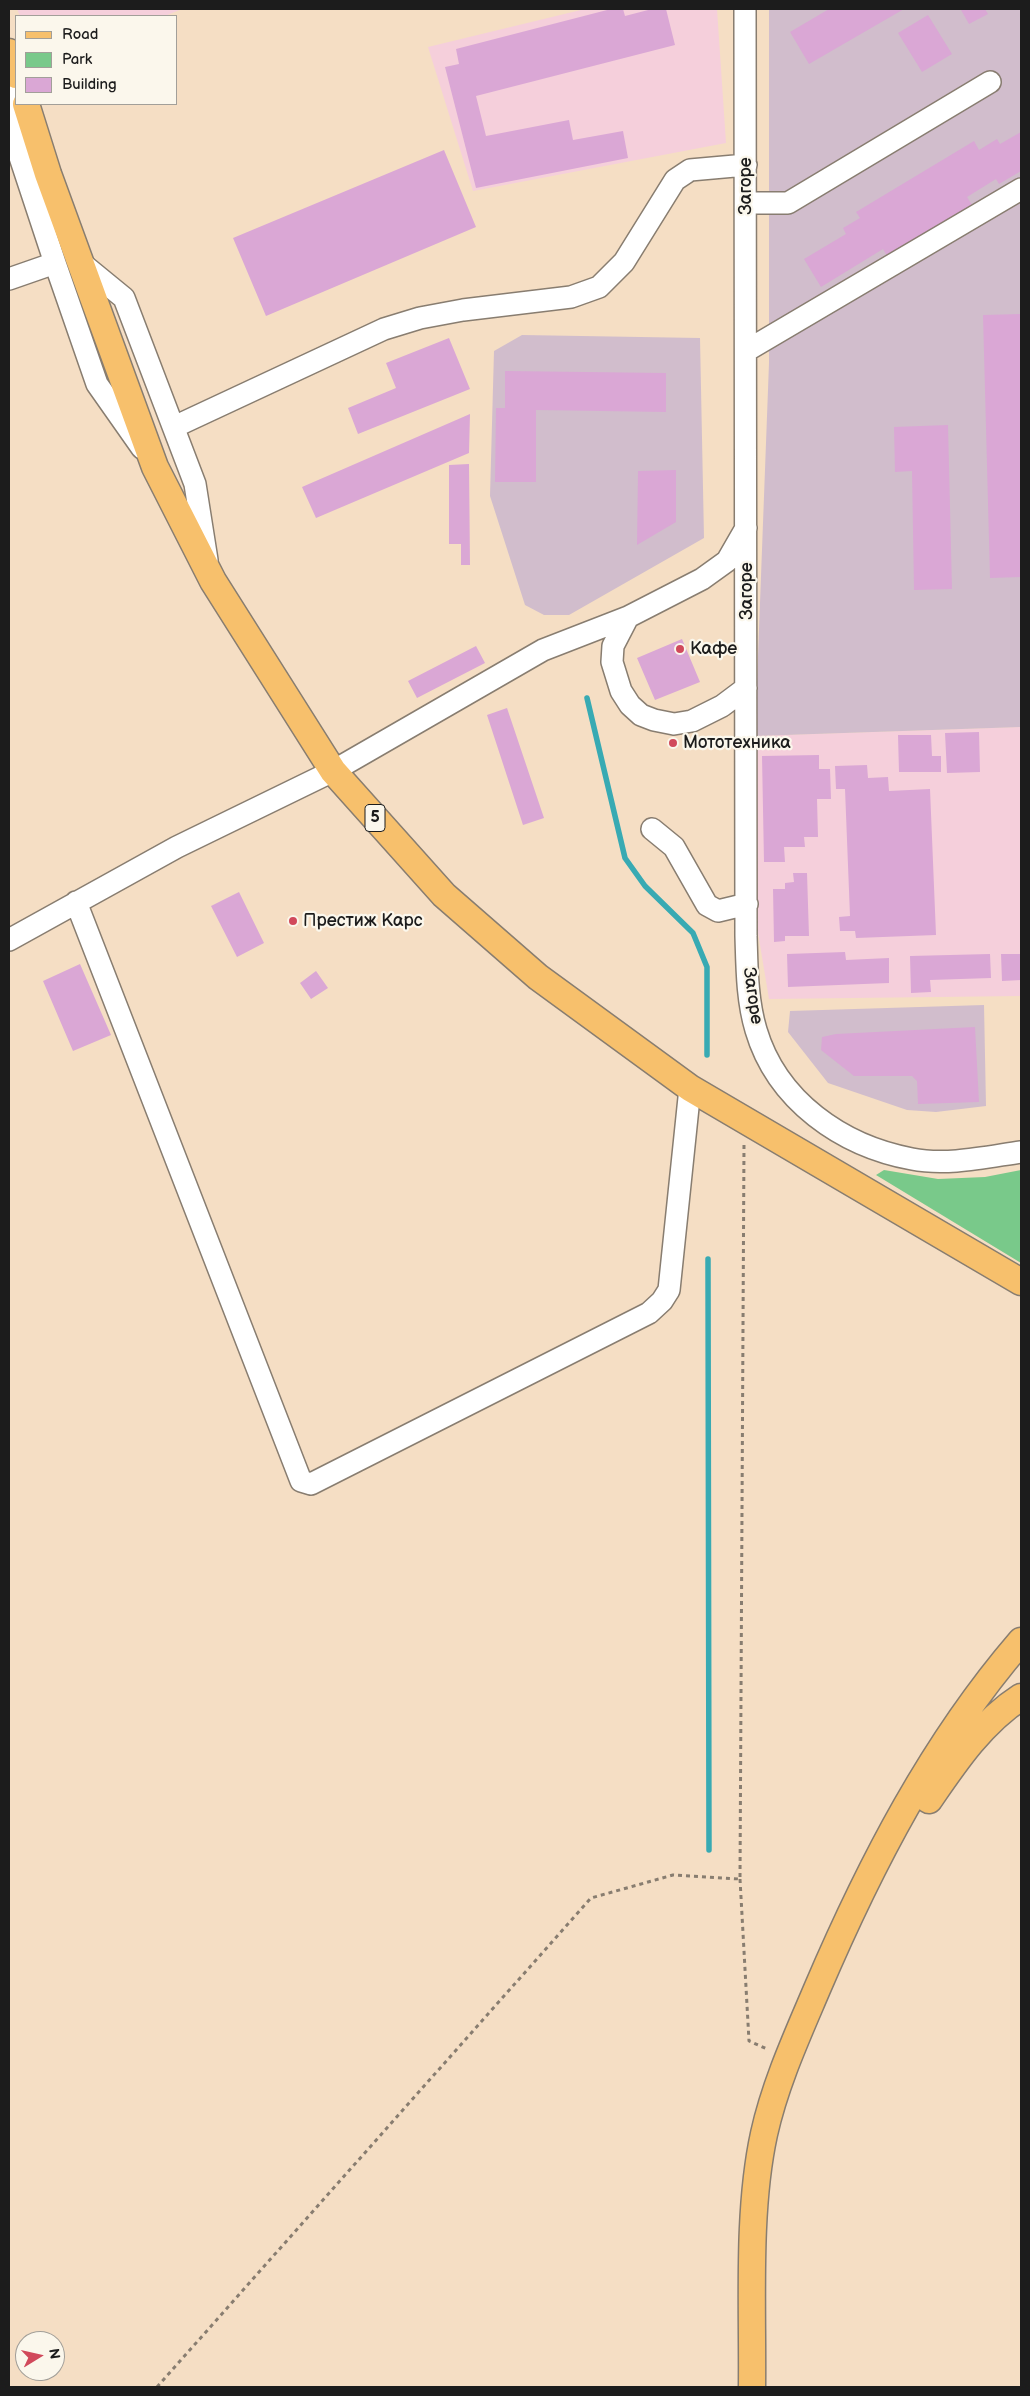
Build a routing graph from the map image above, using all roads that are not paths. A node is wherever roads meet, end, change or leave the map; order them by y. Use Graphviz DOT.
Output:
graph roads {
  1 [pos="745,9"];
  2 [pos="13,64"];
  3 [pos="990,82"];
  4 [pos="26,105"];
  5 [pos="746,165"];
  6 [pos="1021,189"];
  7 [pos="746,203"];
  8 [pos="68,263"];
  9 [pos="9,279"];
  10 [pos="746,351"];
  11 [pos="174,427"];
  12 [pos="746,528"];
  13 [pos="208,573"];
  14 [pos="628,617"];
  15 [pos="746,688"];
  16 [pos="333,771"];
  17 [pos="652,829"];
  18 [pos="76,902"];
  19 [pos="747,904"];
  20 [pos="9,940"];
  21 [pos="690,1088"];
  22 [pos="1021,1152"];
  23 [pos="1021,1282"];
  24 [pos="1021,1641"];
  25 [pos="1021,1697"];
  26 [pos="851,1910"];
  27 [pos="752,2387"];
  1 -- 5 [label="street, Загоре"];
  2 -- 8 [label="street"];
  3 -- 7 [label="street"];
  4 -- 8 [label="main road, 5"];
  5 -- 7 [label="street, Загоре"];
  5 -- 11 [label="street"];
  6 -- 10 [label="street"];
  7 -- 10 [label="street, Загоре"];
  8 -- 9 [label="street"];
  8 -- 11 [label="street"];
  8 -- 13 [label="main road, 5"];
  10 -- 12 [label="street, Загоре"];
  11 -- 13 [label="street"];
  12 -- 14 [label="street"];
  12 -- 15 [label="street, Загоре"];
  13 -- 16 [label="main road, 5"];
  14 -- 15 [label="street"];
  14 -- 16 [label="street"];
  15 -- 19 [label="street, Загоре"];
  16 -- 18 [label="street"];
  16 -- 21 [label="main road, 5"];
  17 -- 19 [label="street"];
  18 -- 20 [label="street"];
  18 -- 21 [label="street"];
  19 -- 22 [label="street, Загоре"];
  21 -- 23 [label="main road, 5"];
  24 -- 26 [label="main road"];
  25 -- 26 [label="main road"];
  26 -- 27 [label="main road"];
}
